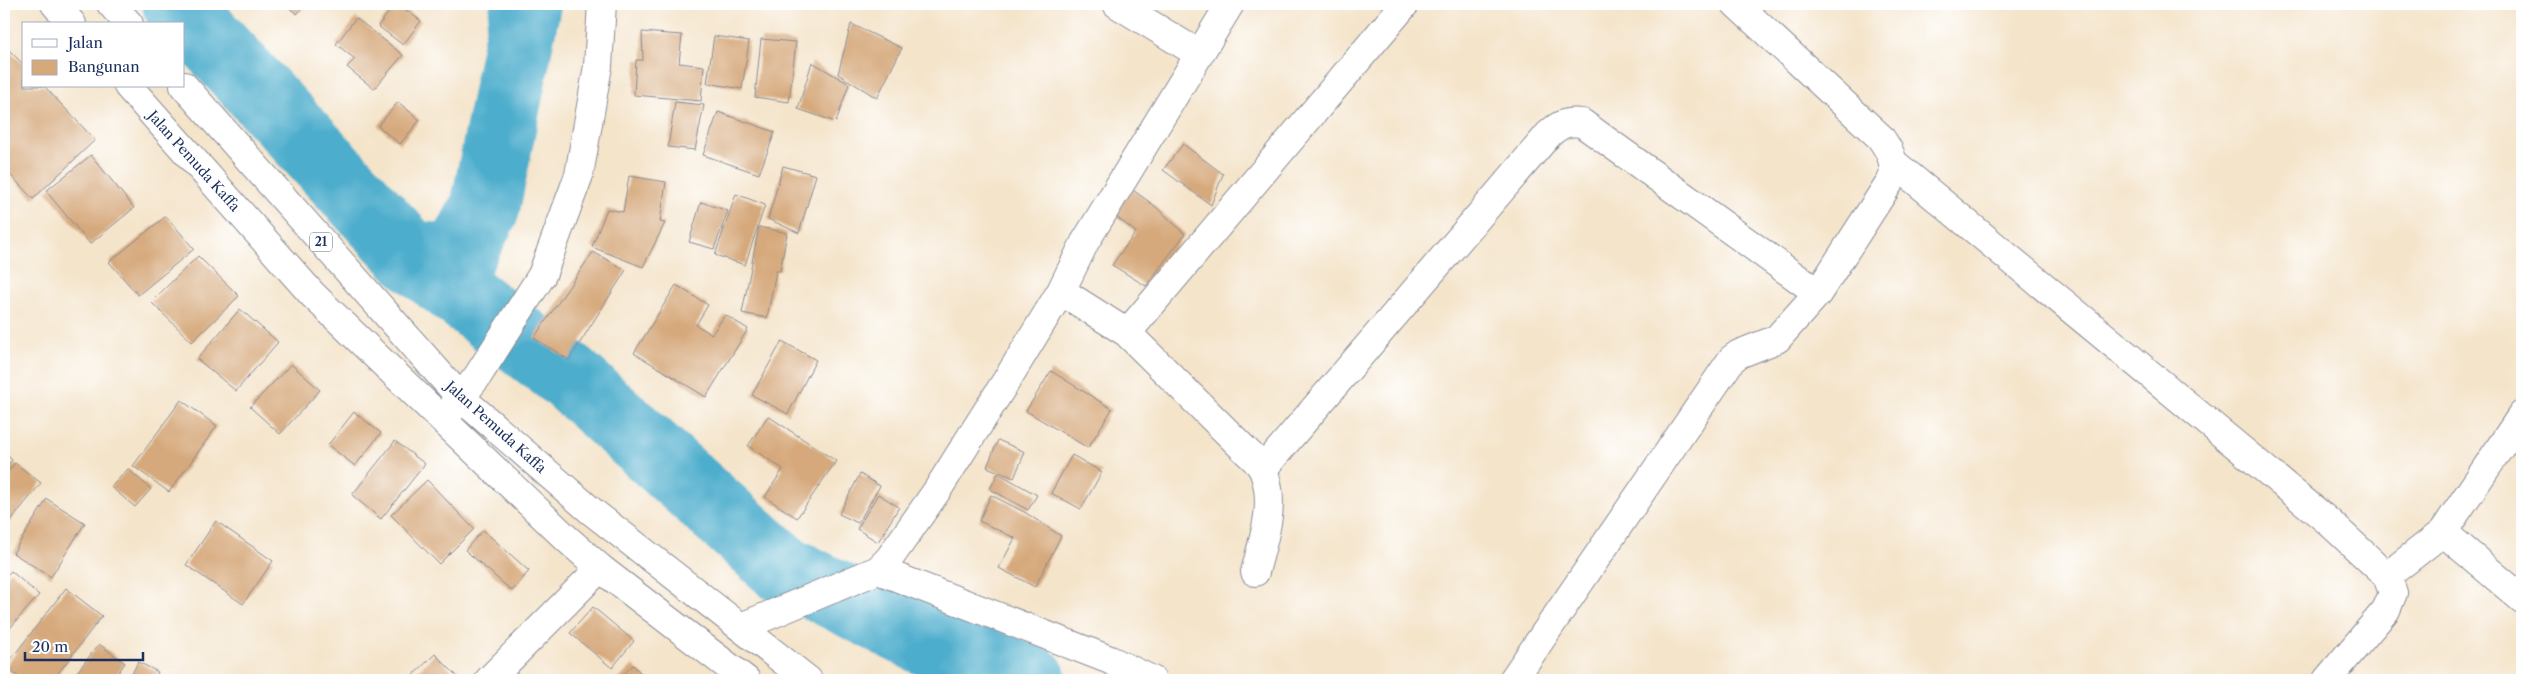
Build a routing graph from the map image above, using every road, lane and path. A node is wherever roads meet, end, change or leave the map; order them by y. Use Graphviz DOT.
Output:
graph roads {
  1 [pos="55,4"];
  2 [pos="111,4"];
  3 [pos="602,4"];
  4 [pos="1117,4"];
  5 [pos="1230,4"];
  6 [pos="1405,4"];
  7 [pos="1736,4"];
  8 [pos="70,22"];
  9 [pos="127,22"];
  10 [pos="1199,54"];
  11 [pos="185,87"];
  12 [pos="130,88"];
  13 [pos="1894,163"];
  14 [pos="1061,291"];
  15 [pos="1818,293"];
  16 [pos="1126,333"];
  17 [pos="468,387"];
  18 [pos="2522,415"];
  19 [pos="443,420"];
  20 [pos="1262,469"];
  21 [pos="2443,532"];
  22 [pos="600,568"];
  23 [pos="1255,572"];
  24 [pos="869,574"];
  25 [pos="2387,576"];
  26 [pos="2522,599"];
  27 [pos="741,627"];
  28 [pos="490,680"];
  29 [pos="746,680"];
  30 [pos="808,680"];
  31 [pos="1152,680"];
  32 [pos="1513,680"];
  33 [pos="2327,680"];
  1 -- 8 [label="main road"];
  2 -- 9 [label="main road"];
  3 -- 17 [label="main road"];
  4 -- 10 [label="main road"];
  5 -- 10 [label="main road"];
  6 -- 16 [label="main road"];
  7 -- 13 [label="main road"];
  10 -- 14 [label="main road"];
  11 -- 17 [label="main road, Jalan Pemuda Kaffa / 21"];
  12 -- 19 [label="main road, Jalan Pemuda Kaffa"];
  13 -- 15 [label="main road"];
  13 -- 25 [label="main road"];
  14 -- 16 [label="main road"];
  14 -- 24 [label="main road"];
  15 -- 20 [label="main road"];
  15 -- 32 [label="main road"];
  16 -- 20 [label="main road"];
  17 -- 19 [label="main road"];
  17 -- 27 [label="main road, Jalan Pemuda Kaffa"];
  18 -- 21 [label="main road"];
  19 -- 22 [label="main road, Jalan Pemuda Kaffa"];
  20 -- 23 [label="main road"];
  21 -- 25 [label="main road"];
  21 -- 26 [label="main road"];
  22 -- 28 [label="main road"];
  22 -- 29 [label="main road, Jalan Pemuda Kaffa"];
  24 -- 27 [label="main road"];
  24 -- 31 [label="main road"];
  25 -- 33 [label="main road"];
  27 -- 30 [label="main road, Jalan Pemuda Kaffa"];
}
